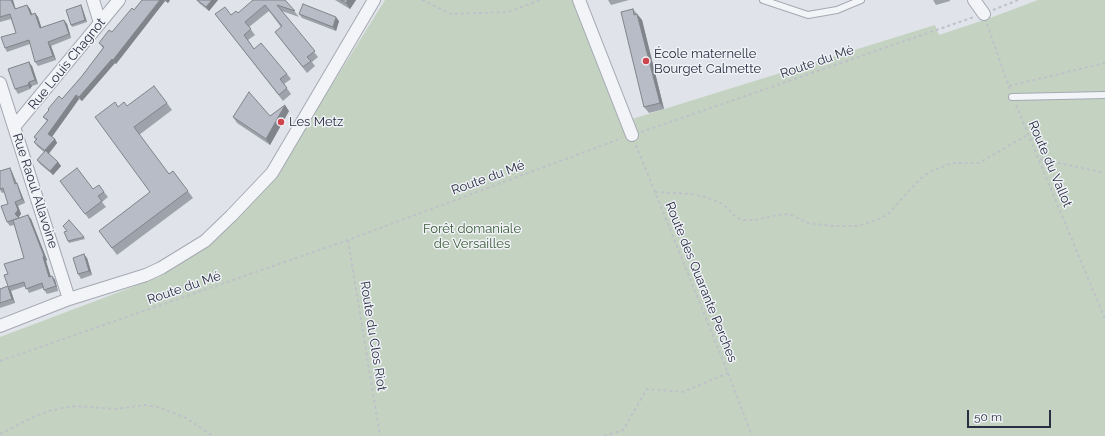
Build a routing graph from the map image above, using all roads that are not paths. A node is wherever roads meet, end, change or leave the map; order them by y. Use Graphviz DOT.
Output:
graph roads {
  1 [pos="93,0"];
  2 [pos="119,0"];
  3 [pos="374,0"];
  4 [pos="579,0"];
  5 [pos="763,0"];
  6 [pos="861,0"];
  7 [pos="974,0"];
  8 [pos="984,14"];
  9 [pos="100,23"];
  10 [pos="0,83"];
  11 [pos="1105,95"];
  12 [pos="1012,97"];
  13 [pos="14,127"];
  14 [pos="632,135"];
  15 [pos="69,299"];
  16 [pos="0,326"];
  1 -- 9 [label="street"];
  2 -- 9 [label="street, Rue Louis Chagnot"];
  3 -- 15 [label="street"];
  4 -- 14 [label="street"];
  5 -- 6 [label="lane"];
  7 -- 8 [label="street"];
  9 -- 13 [label="street, Rue Louis Chagnot"];
  10 -- 13 [label="street, Rue Raoul Allavoine"];
  11 -- 12 [label="lane"];
  13 -- 15 [label="street, Rue Raoul Allavoine"];
  15 -- 16 [label="street"];
}
